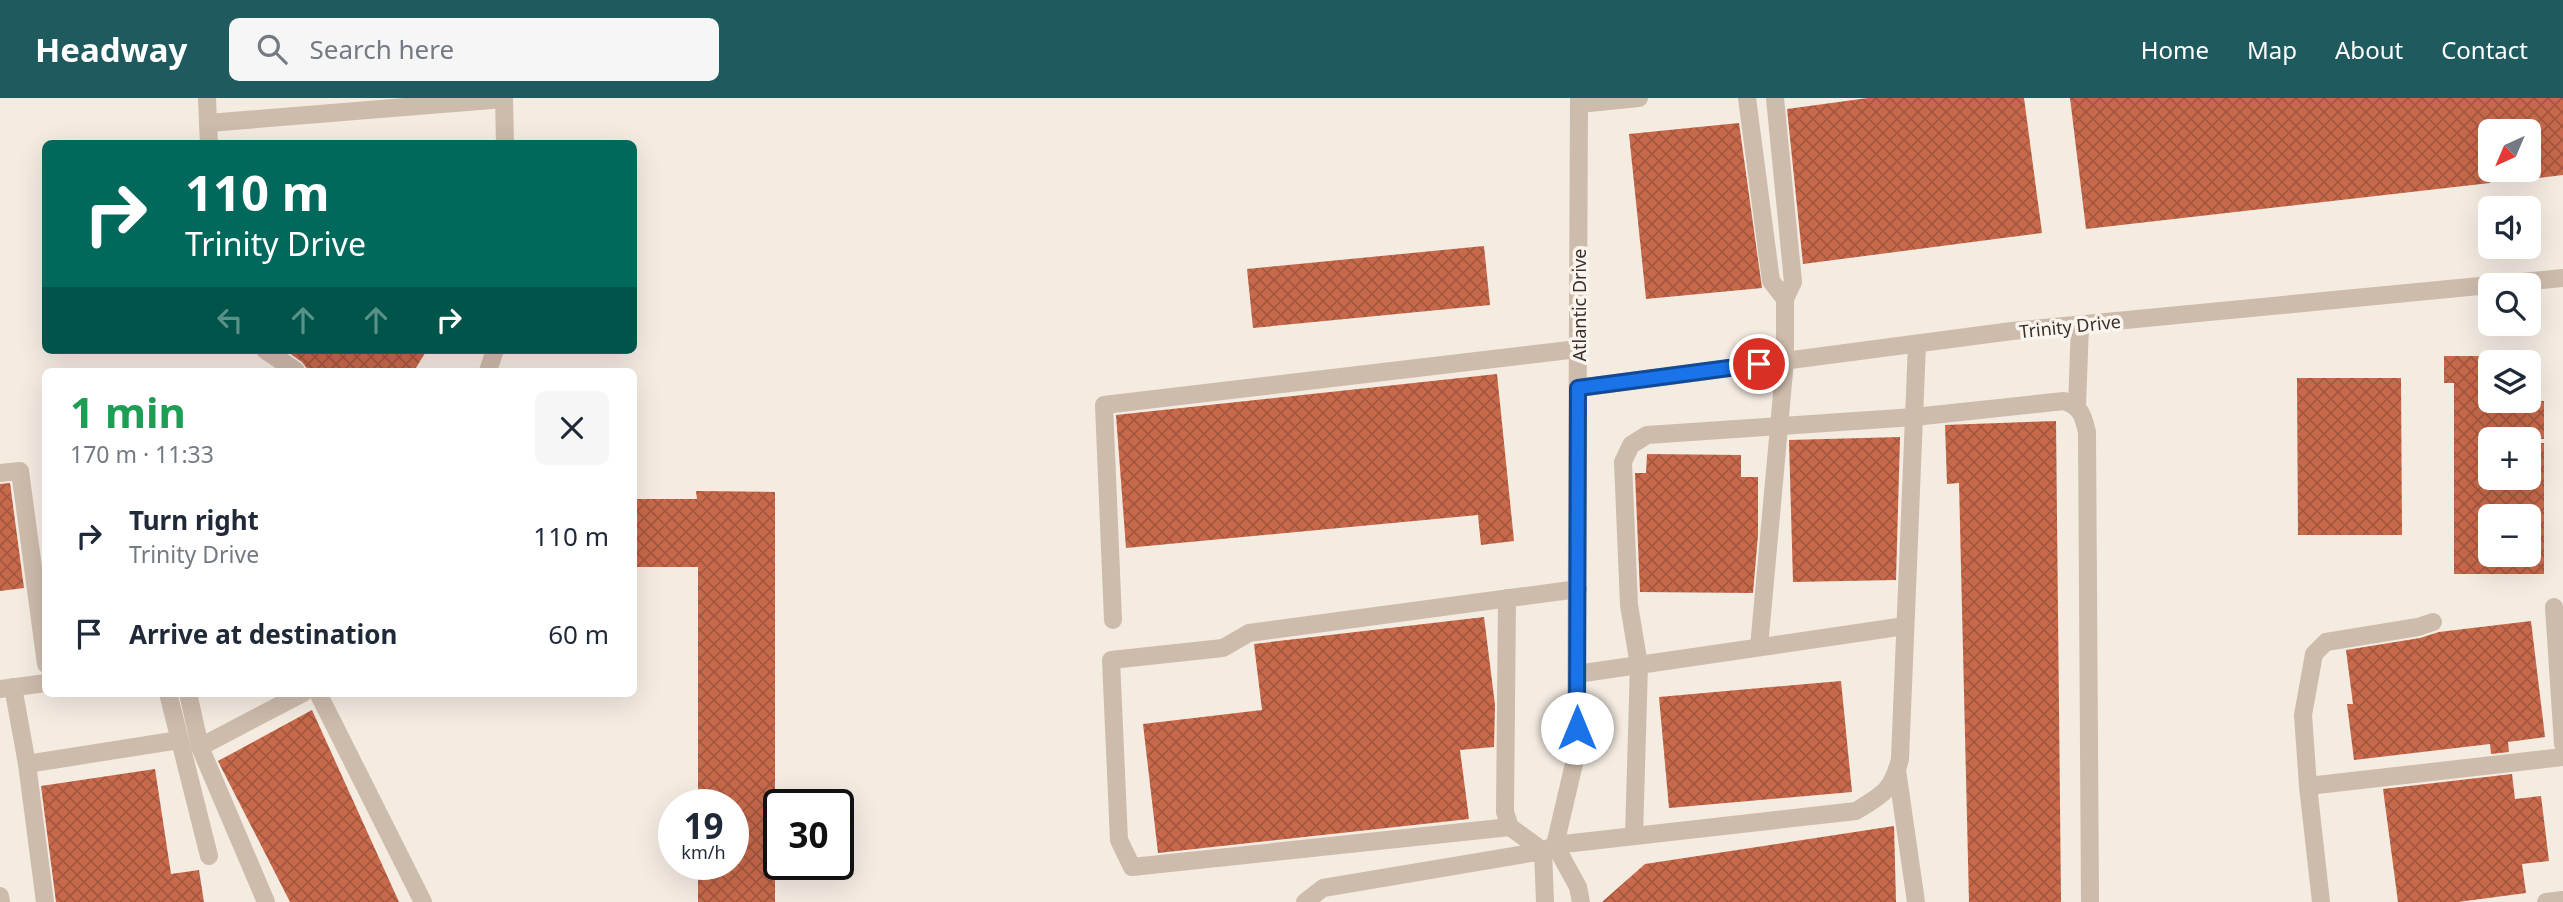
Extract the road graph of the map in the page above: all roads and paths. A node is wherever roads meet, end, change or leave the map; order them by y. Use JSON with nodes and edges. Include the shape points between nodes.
{"nodes":[{"id":1,"x":208,"y":98,"type":"edge"},
{"id":2,"x":504,"y":98,"type":"edge"},
{"id":3,"x":1639,"y":98,"type":"edge"},
{"id":4,"x":1747,"y":98,"type":"edge"},
{"id":5,"x":1775,"y":98,"type":"edge"},
{"id":6,"x":1579,"y":101,"type":"edge"},
{"id":7,"x":208,"y":123,"type":"junction"},
{"id":8,"x":209,"y":140,"type":"edge"},
{"id":9,"x":505,"y":140,"type":"edge"},
{"id":10,"x":2563,"y":278,"type":"edge"},
{"id":11,"x":1784,"y":299,"type":"junction"},
{"id":12,"x":2080,"y":325,"type":"junction"},
{"id":13,"x":1917,"y":344,"type":"junction"},
{"id":14,"x":1578,"y":349,"type":"junction"},
{"id":15,"x":271,"y":354,"type":"edge"},
{"id":16,"x":1785,"y":361,"type":"junction"},
{"id":17,"x":292,"y":368,"type":"edge"},
{"id":18,"x":1578,"y":388,"type":"junction"},
{"id":19,"x":2077,"y":406,"type":"junction"},
{"id":20,"x":1914,"y":416,"type":"junction"},
{"id":21,"x":1779,"y":426,"type":"junction"},
{"id":22,"x":0,"y":473,"type":"edge"},
{"id":23,"x":1578,"y":589,"type":"junction"},
{"id":24,"x":1507,"y":598,"type":"junction"},
{"id":25,"x":2554,"y":607,"type":"dead end"},
{"id":26,"x":1113,"y":621,"type":"dead end"},
{"id":27,"x":2432,"y":622,"type":"dead end"},
{"id":28,"x":1905,"y":626,"type":"junction"},
{"id":29,"x":42,"y":634,"type":"edge"},
{"id":30,"x":1759,"y":647,"type":"junction"},
{"id":31,"x":1639,"y":665,"type":"junction"},
{"id":32,"x":1577,"y":674,"type":"junction"},
{"id":33,"x":42,"y":684,"type":"edge"},
{"id":34,"x":6,"y":688,"type":"edge"},
{"id":35,"x":169,"y":697,"type":"edge"},
{"id":36,"x":189,"y":697,"type":"edge"},
{"id":37,"x":295,"y":697,"type":"edge"},
{"id":38,"x":320,"y":697,"type":"edge"},
{"id":39,"x":179,"y":740,"type":"junction"},
{"id":40,"x":2563,"y":744,"type":"edge"},
{"id":41,"x":200,"y":747,"type":"junction"},
{"id":42,"x":2563,"y":757,"type":"edge"},
{"id":43,"x":27,"y":764,"type":"junction"},
{"id":44,"x":1897,"y":769,"type":"junction"},
{"id":45,"x":2308,"y":786,"type":"junction"},
{"id":46,"x":1510,"y":827,"type":"junction"},
{"id":47,"x":1633,"y":836,"type":"junction"},
{"id":48,"x":1549,"y":848,"type":"junction"},
{"id":49,"x":209,"y":856,"type":"dead end"},
{"id":50,"x":0,"y":896,"type":"edge"},
{"id":51,"x":1311,"y":900,"type":"edge"},
{"id":52,"x":2563,"y":900,"type":"edge"},
{"id":53,"x":1,"y":902,"type":"edge"},
{"id":54,"x":45,"y":902,"type":"edge"},
{"id":55,"x":266,"y":902,"type":"edge"},
{"id":56,"x":423,"y":902,"type":"edge"},
{"id":57,"x":1545,"y":902,"type":"edge"},
{"id":58,"x":1581,"y":902,"type":"edge"},
{"id":59,"x":1916,"y":902,"type":"edge"},
{"id":60,"x":2090,"y":902,"type":"edge"},
{"id":61,"x":2320,"y":902,"type":"edge"},
{"id":62,"x":2546,"y":902,"type":"edge"}],
"edges":[{"from":1,"to":7,"type":"street"},
{"from":2,"to":7,"type":"street"},
{"from":2,"to":9,"type":"street"},
{"from":3,"to":6,"type":"street"},
{"from":4,"to":11,"type":"street","via":[[1771,281]]},
{"from":5,"to":11,"type":"street","via":[[1793,282]]},
{"from":6,"to":14,"type":"street","name":"Atlantic Drive"},
{"from":7,"to":8,"type":"street"},
{"from":10,"to":12,"type":"street","name":"Trinity Drive"},
{"from":11,"to":16,"type":"street"},
{"from":12,"to":13,"type":"street","name":"Trinity Drive"},
{"from":12,"to":19,"type":"street"},
{"from":13,"to":16,"type":"street","name":"Trinity Drive"},
{"from":13,"to":20,"type":"street"},
{"from":14,"to":18,"type":"street","name":"Atlantic Drive"},
{"from":14,"to":26,"type":"street","via":[[1104,405]]},
{"from":15,"to":17,"type":"street"},
{"from":16,"to":18,"type":"street","name":"Trinity Drive"},
{"from":16,"to":21,"type":"street"},
{"from":18,"to":23,"type":"street","name":"Atlantic Drive"},
{"from":19,"to":20,"type":"street","via":[[2064,401]]},
{"from":19,"to":60,"type":"street","via":[[2087,432]]},
{"from":20,"to":21,"type":"street"},
{"from":20,"to":28,"type":"street"},
{"from":21,"to":30,"type":"street"},
{"from":21,"to":31,"type":"street","via":[[1647,435],[1631,445],[1623,462],[1629,605]]},
{"from":22,"to":29,"type":"street","via":[[20,471]]},
{"from":23,"to":24,"type":"street"},
{"from":23,"to":32,"type":"street","name":"Atlantic Drive"},
{"from":24,"to":46,"type":"street","via":[[1505,812]]},
{"from":24,"to":46,"type":"street","via":[[1249,633],[1223,648],[1111,660],[1119,840],[1132,867]]},
{"from":25,"to":40,"type":"street"},
{"from":27,"to":45,"type":"street","via":[[2326,642],[2314,654],[2303,715]]},
{"from":28,"to":30,"type":"street"},
{"from":28,"to":44,"type":"street"},
{"from":30,"to":31,"type":"street"},
{"from":31,"to":32,"type":"street"},
{"from":31,"to":47,"type":"street"},
{"from":32,"to":48,"type":"street","name":"Atlantic Drive","via":[[1576,755]]},
{"from":33,"to":34,"type":"street"},
{"from":34,"to":43,"type":"street"},
{"from":35,"to":39,"type":"street"},
{"from":36,"to":41,"type":"street"},
{"from":37,"to":41,"type":"street"},
{"from":38,"to":56,"type":"street"},
{"from":39,"to":43,"type":"street"},
{"from":39,"to":49,"type":"street"},
{"from":41,"to":55,"type":"street"},
{"from":42,"to":45,"type":"street"},
{"from":43,"to":54,"type":"street"},
{"from":44,"to":47,"type":"street","via":[[1894,784],[1856,811]]},
{"from":44,"to":59,"type":"street"},
{"from":45,"to":61,"type":"street"},
{"from":46,"to":48,"type":"street"},
{"from":47,"to":48,"type":"street"},
{"from":48,"to":51,"type":"street","via":[[1323,888]]},
{"from":48,"to":57,"type":"street","name":"Atlantic Drive"},
{"from":48,"to":58,"type":"street","via":[[1578,887]]},
{"from":50,"to":53,"type":"street"},
{"from":52,"to":62,"type":"street"}]}
